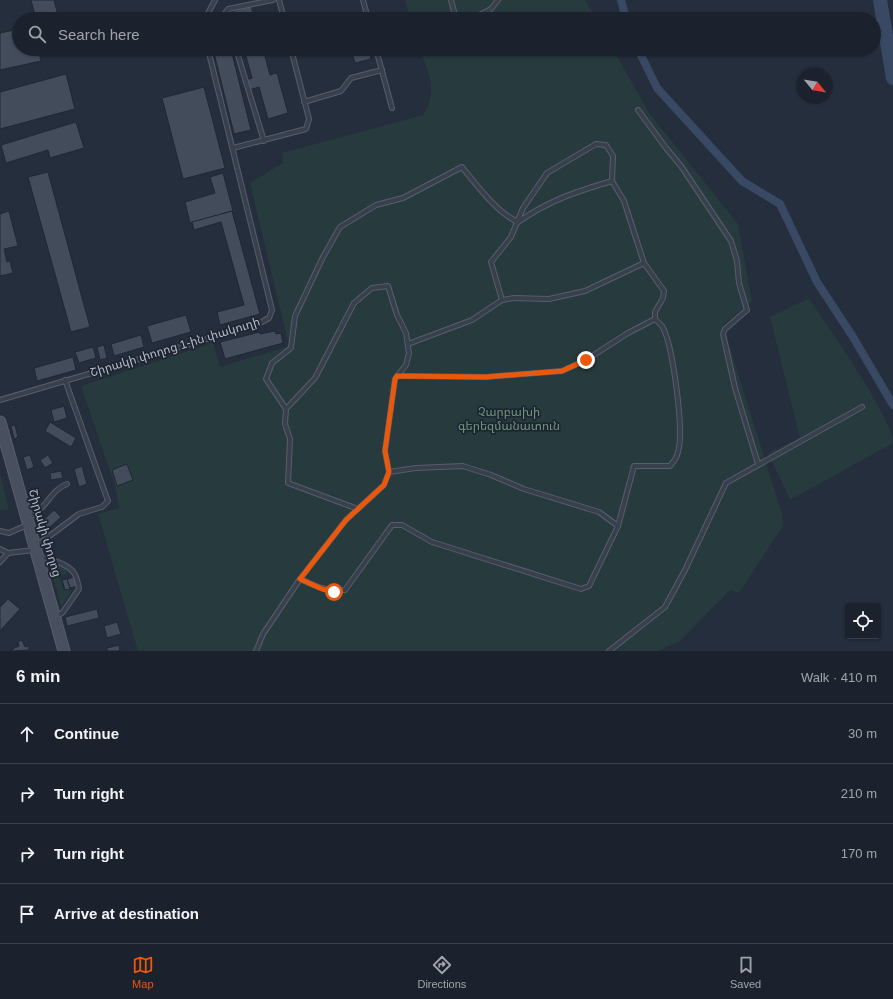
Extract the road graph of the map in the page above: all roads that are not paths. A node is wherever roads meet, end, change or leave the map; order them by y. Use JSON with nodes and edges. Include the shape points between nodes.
{"nodes":[{"id":1,"x":215,"y":0,"type":"edge"},
{"id":2,"x":273,"y":0,"type":"edge"},
{"id":3,"x":279,"y":0,"type":"edge"},
{"id":4,"x":363,"y":0,"type":"edge"},
{"id":5,"x":451,"y":0,"type":"edge"},
{"id":6,"x":498,"y":0,"type":"edge"},
{"id":7,"x":209,"y":12,"type":"edge"},
{"id":8,"x":226,"y":12,"type":"edge"},
{"id":9,"x":282,"y":12,"type":"edge"},
{"id":10,"x":366,"y":12,"type":"edge"},
{"id":11,"x":454,"y":12,"type":"edge"},
{"id":12,"x":485,"y":12,"type":"edge"},
{"id":13,"x":210,"y":56,"type":"edge"},
{"id":14,"x":238,"y":56,"type":"edge"},
{"id":15,"x":293,"y":56,"type":"edge"},
{"id":16,"x":378,"y":56,"type":"edge"},
{"id":17,"x":382,"y":70,"type":"junction"},
{"id":18,"x":304,"y":102,"type":"junction"},
{"id":19,"x":392,"y":108,"type":"dead end"},
{"id":20,"x":638,"y":110,"type":"dead end"},
{"id":21,"x":264,"y":142,"type":"junction"},
{"id":22,"x":232,"y":148,"type":"junction"},
{"id":23,"x":612,"y":181,"type":"junction"},
{"id":24,"x":516,"y":222,"type":"junction"},
{"id":25,"x":644,"y":263,"type":"junction"},
{"id":26,"x":502,"y":300,"type":"junction"},
{"id":27,"x":655,"y":319,"type":"junction"},
{"id":28,"x":408,"y":344,"type":"junction"},
{"id":29,"x":397,"y":376,"type":"junction"},
{"id":30,"x":65,"y":380,"type":"junction"},
{"id":31,"x":0,"y":400,"type":"edge"},
{"id":32,"x":862,"y":407,"type":"dead end"},
{"id":33,"x":286,"y":409,"type":"junction"},
{"id":34,"x":1,"y":431,"type":"edge"},
{"id":35,"x":758,"y":464,"type":"junction"},
{"id":36,"x":389,"y":472,"type":"junction"},
{"id":37,"x":67,"y":484,"type":"dead end"},
{"id":38,"x":358,"y":509,"type":"junction"},
{"id":39,"x":27,"y":522,"type":"junction"},
{"id":40,"x":618,"y":526,"type":"junction"},
{"id":41,"x":0,"y":531,"type":"edge"},
{"id":42,"x":0,"y":549,"type":"edge"},
{"id":43,"x":35,"y":552,"type":"junction"},
{"id":44,"x":8,"y":553,"type":"junction"},
{"id":45,"x":0,"y":562,"type":"edge"},
{"id":46,"x":300,"y":579,"type":"junction"},
{"id":47,"x":54,"y":620,"type":"junction"},
{"id":48,"x":60,"y":651,"type":"edge"},
{"id":49,"x":64,"y":651,"type":"edge"},
{"id":50,"x":256,"y":651,"type":"edge"},
{"id":51,"x":609,"y":651,"type":"edge"}],
"edges":[{"from":1,"to":7,"type":"lane"},
{"from":2,"to":8,"type":"lane"},
{"from":3,"to":9,"type":"lane"},
{"from":4,"to":10,"type":"lane"},
{"from":5,"to":11,"type":"lane"},
{"from":6,"to":12,"type":"lane"},
{"from":13,"to":22,"type":"lane","name":"Շիրակի փողոց 1-ին փակուղի"},
{"from":14,"to":21,"type":"lane"},
{"from":15,"to":18,"type":"lane"},
{"from":16,"to":17,"type":"lane"},
{"from":17,"to":18,"type":"lane","via":[[351,78],[341,91]]},
{"from":17,"to":19,"type":"lane"},
{"from":18,"to":21,"type":"lane","via":[[310,122],[306,129]]},
{"from":20,"to":35,"type":"lane","via":[[681,166],[731,241],[747,310],[723,334],[735,388]]},
{"from":21,"to":22,"type":"lane"},
{"from":22,"to":30,"type":"lane","name":"Շիրակի փողոց 1-ին փակուղի","via":[[272,310],[269,318],[258,324]]},
{"from":23,"to":24,"type":"lane","via":[[569,194],[540,207]]},
{"from":23,"to":24,"type":"lane","via":[[613,156],[606,145],[596,144],[546,173]]},
{"from":23,"to":25,"type":"lane","via":[[624,201]]},
{"from":24,"to":26,"type":"lane","via":[[511,237],[491,262]]},
{"from":24,"to":33,"type":"lane","via":[[504,213],[462,167],[403,198],[376,205],[340,227],[295,316],[292,348],[272,363],[266,379]]},
{"from":25,"to":26,"type":"lane","via":[[585,291],[549,299]]},
{"from":25,"to":27,"type":"lane","via":[[664,291],[655,312]]},
{"from":26,"to":28,"type":"lane","via":[[472,320]]},
{"from":27,"to":29,"type":"lane","via":[[586,360],[562,371],[486,377]]},
{"from":27,"to":40,"type":"lane","via":[[662,326],[672,355],[680,446],[676,459],[670,466],[634,466]]},
{"from":28,"to":29,"type":"lane","via":[[406,365]]},
{"from":28,"to":33,"type":"lane","via":[[388,286],[372,288],[354,303],[315,378]]},
{"from":29,"to":36,"type":"lane","via":[[385,451]]},
{"from":30,"to":31,"type":"lane","name":"Շիրակի փողոց 1-ին փակուղի"},
{"from":30,"to":43,"type":"lane","via":[[108,501],[102,507],[79,514]]},
{"from":32,"to":35,"type":"lane"},
{"from":33,"to":38,"type":"lane","via":[[285,424],[290,440],[288,483]]},
{"from":34,"to":39,"type":"main road","name":"Շիրակի փողոց"},
{"from":35,"to":51,"type":"lane","via":[[726,483],[665,607]]},
{"from":36,"to":38,"type":"lane","via":[[384,485]]},
{"from":36,"to":40,"type":"lane","via":[[463,466],[524,490],[599,512]]},
{"from":37,"to":39,"type":"lane","via":[[58,487],[40,511]]},
{"from":38,"to":46,"type":"lane","via":[[346,520]]},
{"from":39,"to":41,"type":"lane","via":[[9,533]]},
{"from":39,"to":43,"type":"main road","name":"Շիրակի փողոց"},
{"from":40,"to":46,"type":"lane","via":[[589,586],[581,589],[432,542],[402,525],[392,525],[346,590],[334,592]]},
{"from":42,"to":44,"type":"lane"},
{"from":43,"to":44,"type":"lane"},
{"from":43,"to":47,"type":"main road","name":"Շիրակի փողոց"},
{"from":43,"to":47,"type":"lane","via":[[71,570],[78,583],[79,588],[63,612]]},
{"from":44,"to":45,"type":"lane"},
{"from":46,"to":50,"type":"lane","via":[[263,634]]},
{"from":47,"to":48,"type":"main road","name":"Շիրակի փողոց"},
{"from":47,"to":49,"type":"main road","name":"Շիրակի փողոց"}]}
